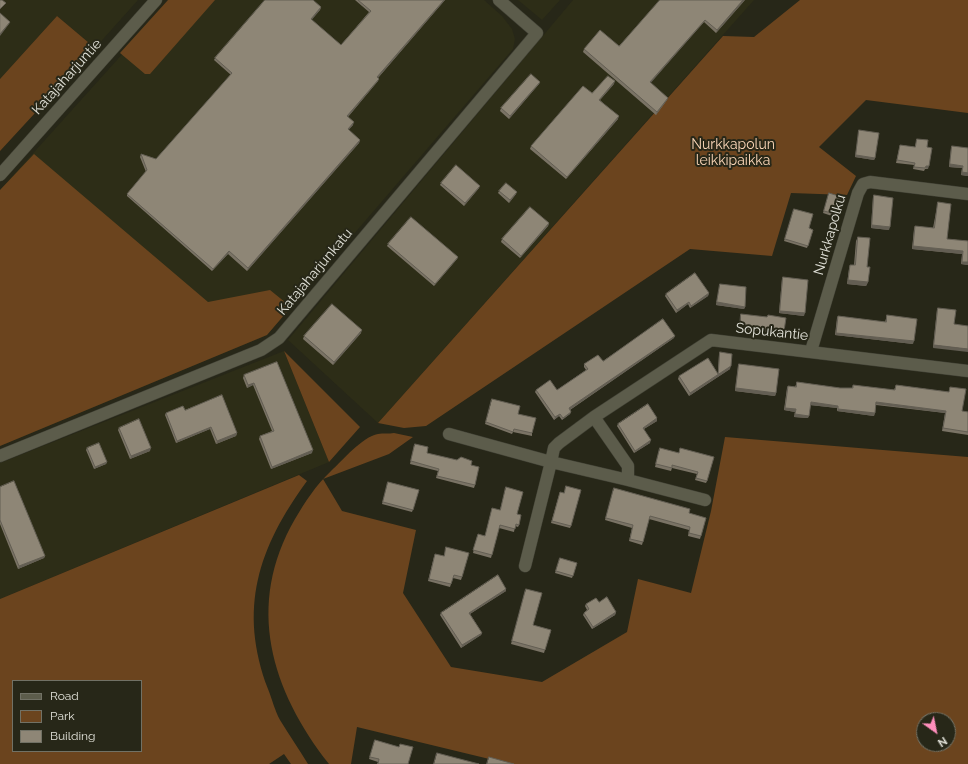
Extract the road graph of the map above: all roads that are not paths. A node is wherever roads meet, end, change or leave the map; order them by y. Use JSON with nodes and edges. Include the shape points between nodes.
{"nodes":[{"id":1,"x":156,"y":0,"type":"edge"},
{"id":2,"x":500,"y":0,"type":"edge"},
{"id":3,"x":0,"y":174,"type":"edge"},
{"id":4,"x":968,"y":194,"type":"edge"},
{"id":5,"x":811,"y":351,"type":"junction"},
{"id":6,"x":968,"y":371,"type":"edge"},
{"id":7,"x":594,"y":417,"type":"junction"},
{"id":8,"x":449,"y":434,"type":"dead end"},
{"id":9,"x":0,"y":456,"type":"edge"},
{"id":10,"x":551,"y":462,"type":"junction"},
{"id":11,"x":628,"y":480,"type":"junction"},
{"id":12,"x":705,"y":500,"type":"dead end"},
{"id":13,"x":525,"y":566,"type":"dead end"}],
"edges":[{"from":1,"to":3,"type":"street","name":"Katajaharjuntie"},
{"from":2,"to":9,"type":"street","name":"Katajaharjunkatu","via":[[537,33],[279,338],[261,350]]},
{"from":4,"to":5,"type":"street","name":"Nurkkapolku","via":[[870,182],[863,184],[858,193]]},
{"from":5,"to":6,"type":"street","name":"Sopukantie"},
{"from":5,"to":7,"type":"street","name":"Sopukantie","via":[[710,340]]},
{"from":7,"to":10,"type":"street","name":"Sopukantie","via":[[554,448]]},
{"from":7,"to":11,"type":"street","via":[[628,466]]},
{"from":8,"to":10,"type":"street"},
{"from":10,"to":11,"type":"street"},
{"from":10,"to":13,"type":"street","name":"Sopukantie"},
{"from":11,"to":12,"type":"street"}]}
